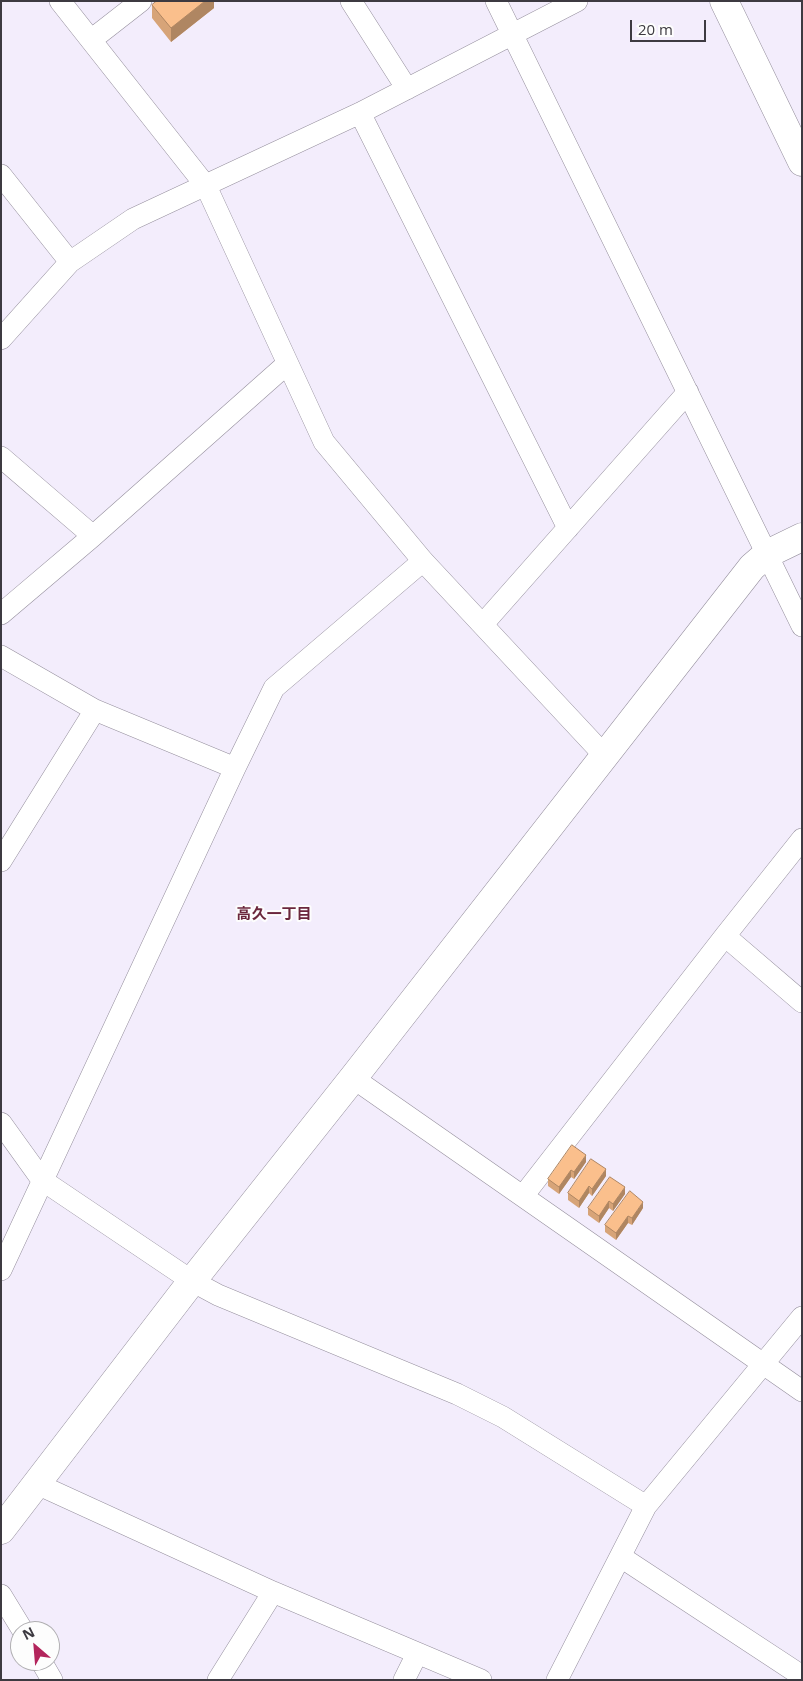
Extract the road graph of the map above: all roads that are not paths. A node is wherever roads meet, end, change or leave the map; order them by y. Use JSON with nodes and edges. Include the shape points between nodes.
{"nodes":[{"id":1,"x":60,"y":1,"type":"edge"},
{"id":2,"x":351,"y":1,"type":"edge"},
{"id":3,"x":496,"y":1,"type":"edge"},
{"id":4,"x":577,"y":1,"type":"edge"},
{"id":5,"x":724,"y":1,"type":"edge"},
{"id":6,"x":131,"y":4,"type":"edge"},
{"id":7,"x":512,"y":34,"type":"junction"},
{"id":8,"x":91,"y":40,"type":"junction"},
{"id":9,"x":407,"y":88,"type":"junction"},
{"id":10,"x":360,"y":112,"type":"junction"},
{"id":11,"x":802,"y":162,"type":"edge"},
{"id":12,"x":1,"y":175,"type":"edge"},
{"id":13,"x":206,"y":186,"type":"junction"},
{"id":14,"x":70,"y":262,"type":"junction"},
{"id":15,"x":1,"y":339,"type":"edge"},
{"id":16,"x":287,"y":364,"type":"junction"},
{"id":17,"x":688,"y":392,"type":"junction"},
{"id":18,"x":1,"y":457,"type":"edge"},
{"id":19,"x":568,"y":528,"type":"junction"},
{"id":20,"x":93,"y":536,"type":"junction"},
{"id":21,"x":802,"y":537,"type":"edge"},
{"id":22,"x":767,"y":554,"type":"junction"},
{"id":23,"x":423,"y":561,"type":"junction"},
{"id":24,"x":1,"y":614,"type":"edge"},
{"id":25,"x":483,"y":624,"type":"junction"},
{"id":26,"x":802,"y":626,"type":"edge"},
{"id":27,"x":1,"y":656,"type":"edge"},
{"id":28,"x":95,"y":710,"type":"junction"},
{"id":29,"x":604,"y":755,"type":"junction"},
{"id":30,"x":234,"y":768,"type":"junction"},
{"id":31,"x":802,"y":839,"type":"edge"},
{"id":32,"x":1,"y":861,"type":"edge"},
{"id":33,"x":725,"y":936,"type":"junction"},
{"id":34,"x":802,"y":1002,"type":"edge"},
{"id":35,"x":353,"y":1078,"type":"junction"},
{"id":36,"x":1,"y":1123,"type":"edge"},
{"id":37,"x":42,"y":1180,"type":"junction"},
{"id":38,"x":523,"y":1196,"type":"junction"},
{"id":39,"x":1,"y":1270,"type":"edge"},
{"id":40,"x":192,"y":1281,"type":"junction"},
{"id":41,"x":802,"y":1317,"type":"edge"},
{"id":42,"x":762,"y":1364,"type":"junction"},
{"id":43,"x":802,"y":1390,"type":"edge"},
{"id":44,"x":37,"y":1484,"type":"junction"},
{"id":45,"x":646,"y":1506,"type":"junction"},
{"id":46,"x":1,"y":1530,"type":"edge"},
{"id":47,"x":621,"y":1557,"type":"junction"},
{"id":48,"x":273,"y":1592,"type":"junction"},
{"id":49,"x":1,"y":1595,"type":"edge"},
{"id":50,"x":17,"y":1621,"type":"edge"},
{"id":51,"x":417,"y":1654,"type":"junction"},
{"id":52,"x":802,"y":1676,"type":"edge"},
{"id":53,"x":218,"y":1680,"type":"edge"},
{"id":54,"x":404,"y":1680,"type":"edge"},
{"id":55,"x":481,"y":1680,"type":"edge"},
{"id":56,"x":557,"y":1680,"type":"edge"}],
"edges":[{"from":1,"to":8,"type":"street"},
{"from":2,"to":9,"type":"street"},
{"from":3,"to":7,"type":"street"},
{"from":4,"to":7,"type":"street"},
{"from":5,"to":11,"type":"street"},
{"from":6,"to":8,"type":"street"},
{"from":7,"to":9,"type":"street"},
{"from":7,"to":17,"type":"street"},
{"from":8,"to":13,"type":"street"},
{"from":9,"to":10,"type":"street"},
{"from":10,"to":13,"type":"street"},
{"from":10,"to":19,"type":"street"},
{"from":12,"to":14,"type":"street"},
{"from":13,"to":14,"type":"street","via":[[133,219]]},
{"from":13,"to":16,"type":"street"},
{"from":14,"to":15,"type":"street"},
{"from":16,"to":20,"type":"street"},
{"from":16,"to":23,"type":"street","via":[[324,442]]},
{"from":17,"to":19,"type":"street"},
{"from":17,"to":22,"type":"street"},
{"from":18,"to":20,"type":"street"},
{"from":19,"to":25,"type":"street"},
{"from":20,"to":24,"type":"street"},
{"from":21,"to":22,"type":"street"},
{"from":22,"to":26,"type":"street"},
{"from":22,"to":29,"type":"street","via":[[752,567]]},
{"from":23,"to":25,"type":"street"},
{"from":23,"to":30,"type":"street","via":[[274,688]]},
{"from":25,"to":29,"type":"street"},
{"from":27,"to":28,"type":"street"},
{"from":28,"to":30,"type":"street"},
{"from":28,"to":32,"type":"street"},
{"from":29,"to":35,"type":"street"},
{"from":30,"to":37,"type":"street"},
{"from":31,"to":33,"type":"street"},
{"from":33,"to":34,"type":"street"},
{"from":33,"to":38,"type":"street"},
{"from":35,"to":38,"type":"street"},
{"from":35,"to":40,"type":"street"},
{"from":36,"to":37,"type":"street"},
{"from":37,"to":39,"type":"street"},
{"from":37,"to":40,"type":"street"},
{"from":38,"to":42,"type":"street"},
{"from":40,"to":44,"type":"street"},
{"from":40,"to":45,"type":"street","via":[[218,1295],[457,1394],[502,1417]]},
{"from":41,"to":42,"type":"street"},
{"from":42,"to":43,"type":"street"},
{"from":42,"to":45,"type":"street"},
{"from":44,"to":46,"type":"street"},
{"from":44,"to":48,"type":"street"},
{"from":45,"to":47,"type":"street"},
{"from":47,"to":52,"type":"street"},
{"from":47,"to":56,"type":"street"},
{"from":48,"to":51,"type":"street"},
{"from":48,"to":53,"type":"street"},
{"from":49,"to":50,"type":"street"},
{"from":51,"to":54,"type":"street"},
{"from":51,"to":55,"type":"street"}]}
